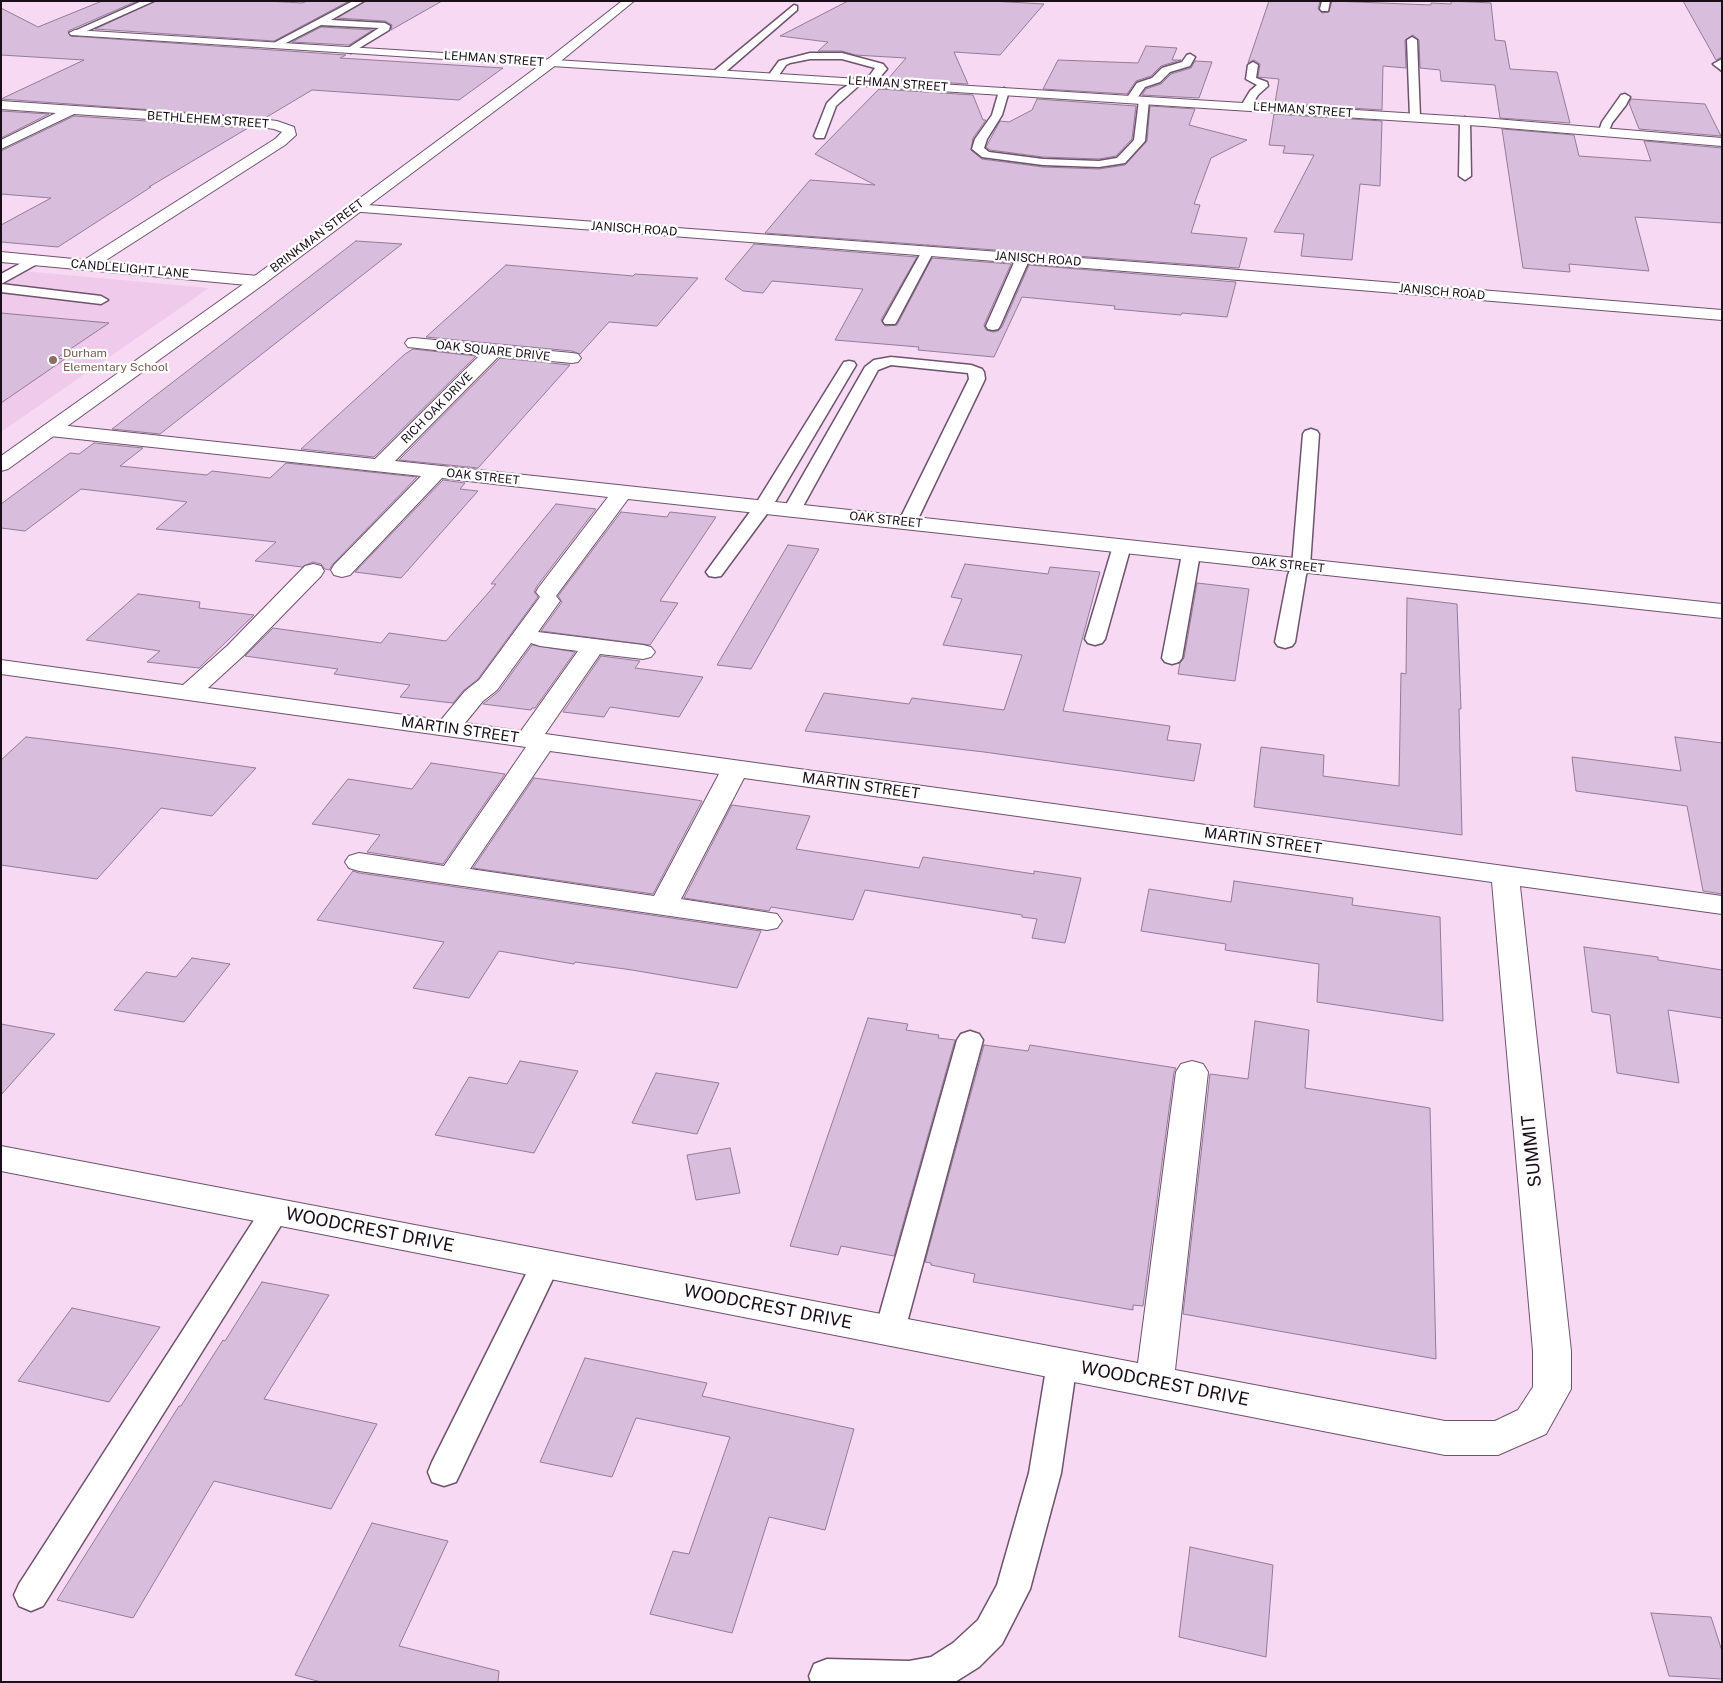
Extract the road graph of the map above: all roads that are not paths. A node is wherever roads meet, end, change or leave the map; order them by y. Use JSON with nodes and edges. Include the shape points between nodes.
{"nodes":[{"id":1,"x":150,"y":1,"type":"edge"},
{"id":2,"x":360,"y":1,"type":"edge"},
{"id":3,"x":629,"y":1,"type":"edge"},
{"id":4,"x":794,"y":8,"type":"dead end"},
{"id":5,"x":322,"y":22,"type":"junction"},
{"id":6,"x":75,"y":33,"type":"joint"},
{"id":7,"x":1412,"y":40,"type":"dead end"},
{"id":8,"x":275,"y":45,"type":"junction"},
{"id":9,"x":351,"y":50,"type":"junction"},
{"id":10,"x":1190,"y":57,"type":"dead end"},
{"id":11,"x":552,"y":62,"type":"junction"},
{"id":12,"x":1722,"y":62,"type":"edge"},
{"id":13,"x":1253,"y":65,"type":"dead end"},
{"id":14,"x":1722,"y":68,"type":"edge"},
{"id":15,"x":718,"y":73,"type":"junction"},
{"id":16,"x":773,"y":76,"type":"junction"},
{"id":17,"x":864,"y":82,"type":"junction"},
{"id":18,"x":1004,"y":91,"type":"junction"},
{"id":19,"x":1625,"y":97,"type":"dead end"},
{"id":20,"x":1138,"y":100,"type":"junction"},
{"id":21,"x":1,"y":104,"type":"edge"},
{"id":22,"x":1246,"y":106,"type":"junction"},
{"id":23,"x":72,"y":110,"type":"junction"},
{"id":24,"x":1416,"y":117,"type":"junction"},
{"id":25,"x":1465,"y":120,"type":"junction"},
{"id":26,"x":1604,"y":131,"type":"junction"},
{"id":27,"x":820,"y":136,"type":"dead end"},
{"id":28,"x":1722,"y":142,"type":"edge"},
{"id":29,"x":1,"y":145,"type":"edge"},
{"id":30,"x":1465,"y":176,"type":"dead end"},
{"id":31,"x":354,"y":208,"type":"junction"},
{"id":32,"x":928,"y":251,"type":"junction"},
{"id":33,"x":1,"y":257,"type":"edge"},
{"id":34,"x":1023,"y":258,"type":"junction"},
{"id":35,"x":34,"y":260,"type":"junction"},
{"id":36,"x":88,"y":265,"type":"junction"},
{"id":37,"x":1,"y":280,"type":"edge"},
{"id":38,"x":258,"y":281,"type":"junction"},
{"id":39,"x":1,"y":288,"type":"edge"},
{"id":40,"x":101,"y":300,"type":"dead end"},
{"id":41,"x":1722,"y":315,"type":"edge"},
{"id":42,"x":890,"y":321,"type":"dead end"},
{"id":43,"x":993,"y":326,"type":"dead end"},
{"id":44,"x":414,"y":343,"type":"dead end"},
{"id":45,"x":494,"y":351,"type":"junction"},
{"id":46,"x":572,"y":358,"type":"dead end"},
{"id":47,"x":848,"y":365,"type":"dead end"},
{"id":48,"x":50,"y":430,"type":"junction"},
{"id":49,"x":1310,"y":434,"type":"dead end"},
{"id":50,"x":1,"y":466,"type":"edge"},
{"id":51,"x":379,"y":466,"type":"junction"},
{"id":52,"x":437,"y":472,"type":"junction"},
{"id":53,"x":622,"y":492,"type":"junction"},
{"id":54,"x":763,"y":507,"type":"junction"},
{"id":55,"x":792,"y":510,"type":"junction"},
{"id":56,"x":907,"y":523,"type":"junction"},
{"id":57,"x":1122,"y":546,"type":"junction"},
{"id":58,"x":1191,"y":554,"type":"junction"},
{"id":59,"x":1301,"y":566,"type":"junction"},
{"id":60,"x":342,"y":570,"type":"dead end"},
{"id":61,"x":313,"y":571,"type":"dead end"},
{"id":62,"x":715,"y":572,"type":"dead end"},
{"id":63,"x":1722,"y":612,"type":"edge"},
{"id":64,"x":540,"y":639,"type":"dead end"},
{"id":65,"x":1095,"y":640,"type":"dead end"},
{"id":66,"x":1285,"y":642,"type":"dead end"},
{"id":67,"x":593,"y":646,"type":"junction"},
{"id":68,"x":643,"y":652,"type":"dead end"},
{"id":69,"x":1172,"y":658,"type":"dead end"},
{"id":70,"x":1,"y":667,"type":"edge"},
{"id":71,"x":188,"y":693,"type":"junction"},
{"id":72,"x":448,"y":728,"type":"junction"},
{"id":73,"x":536,"y":741,"type":"junction"},
{"id":74,"x":735,"y":768,"type":"junction"},
{"id":75,"x":359,"y":862,"type":"dead end"},
{"id":76,"x":1505,"y":875,"type":"junction"},
{"id":77,"x":452,"y":876,"type":"junction"},
{"id":78,"x":1722,"y":905,"type":"edge"},
{"id":79,"x":663,"y":906,"type":"junction"},
{"id":80,"x":767,"y":921,"type":"dead end"},
{"id":81,"x":970,"y":1040,"type":"dead end"},
{"id":82,"x":1192,"y":1072,"type":"dead end"},
{"id":83,"x":1,"y":1158,"type":"edge"},
{"id":84,"x":275,"y":1211,"type":"junction"},
{"id":85,"x":545,"y":1264,"type":"junction"},
{"id":86,"x":890,"y":1330,"type":"junction"},
{"id":87,"x":1062,"y":1364,"type":"junction"},
{"id":88,"x":1155,"y":1382,"type":"junction"},
{"id":89,"x":1532,"y":1422,"type":"joint"},
{"id":90,"x":444,"y":1472,"type":"dead end"},
{"id":91,"x":31,"y":1595,"type":"dead end"},
{"id":92,"x":827,"y":1676,"type":"dead end"}],
"edges":[{"from":1,"to":6,"type":"lane"},
{"from":2,"to":5,"type":"lane"},
{"from":3,"to":11,"type":"street","name":"BRINKMAN STREET"},
{"from":4,"to":15,"type":"lane"},
{"from":5,"to":8,"type":"lane"},
{"from":5,"to":9,"type":"lane","via":[[385,26]]},
{"from":6,"to":8,"type":"street","name":"LEHMAN STREET"},
{"from":7,"to":24,"type":"lane"},
{"from":8,"to":9,"type":"street","name":"LEHMAN STREET"},
{"from":9,"to":11,"type":"street","name":"LEHMAN STREET"},
{"from":10,"to":20,"type":"lane","via":[[1186,64],[1166,70],[1156,80],[1141,85]]},
{"from":11,"to":15,"type":"street","name":"LEHMAN STREET"},
{"from":11,"to":31,"type":"street","name":"BRINKMAN STREET"},
{"from":12,"to":14,"type":"lane","via":[[1718,64]]},
{"from":13,"to":22,"type":"lane","via":[[1251,79],[1263,86]]},
{"from":15,"to":16,"type":"street","name":"LEHMAN STREET"},
{"from":16,"to":17,"type":"street","name":"LEHMAN STREET"},
{"from":16,"to":17,"type":"lane","via":[[782,63],[788,61],[810,56],[842,56],[880,66],[882,70]]},
{"from":17,"to":18,"type":"street","name":"LEHMAN STREET"},
{"from":17,"to":27,"type":"lane","via":[[844,92],[831,105]]},
{"from":18,"to":20,"type":"street","name":"LEHMAN STREET"},
{"from":18,"to":20,"type":"lane","via":[[997,115],[978,150],[986,155],[1044,162],[1086,164],[1122,161],[1139,141],[1141,110]]},
{"from":19,"to":26,"type":"lane"},
{"from":20,"to":22,"type":"street","name":"LEHMAN STREET"},
{"from":21,"to":23,"type":"street","name":"BETHLEHEM STREET"},
{"from":22,"to":24,"type":"street","name":"LEHMAN STREET"},
{"from":23,"to":29,"type":"street"},
{"from":23,"to":36,"type":"street","name":"BETHLEHEM STREET","via":[[253,122],[289,130],[280,142]]},
{"from":24,"to":25,"type":"street","name":"LEHMAN STREET"},
{"from":25,"to":26,"type":"street","name":"LEHMAN STREET"},
{"from":25,"to":30,"type":"lane"},
{"from":26,"to":28,"type":"street","name":"LEHMAN STREET"},
{"from":31,"to":32,"type":"street","name":"JANISCH ROAD"},
{"from":31,"to":38,"type":"street","name":"BRINKMAN STREET"},
{"from":32,"to":34,"type":"street","name":"JANISCH ROAD"},
{"from":32,"to":42,"type":"lane"},
{"from":33,"to":35,"type":"street","name":"CANDLELIGHT LANE"},
{"from":34,"to":41,"type":"street","name":"JANISCH ROAD"},
{"from":34,"to":43,"type":"lane"},
{"from":35,"to":36,"type":"street","name":"CANDLELIGHT LANE"},
{"from":35,"to":37,"type":"lane"},
{"from":36,"to":38,"type":"street","name":"CANDLELIGHT LANE"},
{"from":38,"to":48,"type":"street","name":"BRINKMAN STREET"},
{"from":39,"to":40,"type":"lane"},
{"from":44,"to":45,"type":"street","name":"OAK SQUARE DRIVE"},
{"from":45,"to":46,"type":"street","name":"OAK SQUARE DRIVE"},
{"from":45,"to":51,"type":"street","name":"RICH OAK DRIVE"},
{"from":47,"to":54,"type":"lane"},
{"from":48,"to":50,"type":"street","name":"BRINKMAN STREET"},
{"from":48,"to":51,"type":"street","name":"OAK STREET"},
{"from":49,"to":59,"type":"lane"},
{"from":51,"to":52,"type":"street","name":"OAK STREET"},
{"from":52,"to":53,"type":"street","name":"OAK STREET"},
{"from":52,"to":60,"type":"street"},
{"from":53,"to":54,"type":"street","name":"OAK STREET"},
{"from":53,"to":72,"type":"street","via":[[488,685],[474,696]]},
{"from":54,"to":55,"type":"street","name":"OAK STREET"},
{"from":54,"to":62,"type":"lane"},
{"from":55,"to":56,"type":"street","name":"OAK STREET"},
{"from":55,"to":56,"type":"lane","via":[[872,367],[879,362],[891,361],[972,369],[977,372],[977,379]]},
{"from":56,"to":57,"type":"street","name":"OAK STREET"},
{"from":57,"to":58,"type":"street","name":"OAK STREET"},
{"from":57,"to":65,"type":"lane"},
{"from":58,"to":59,"type":"street","name":"OAK STREET"},
{"from":58,"to":69,"type":"lane"},
{"from":59,"to":63,"type":"street","name":"OAK STREET"},
{"from":59,"to":66,"type":"lane"},
{"from":61,"to":71,"type":"street","via":[[235,651]]},
{"from":64,"to":67,"type":"street"},
{"from":67,"to":68,"type":"street"},
{"from":67,"to":73,"type":"street"},
{"from":70,"to":71,"type":"street","name":"MARTIN STREET"},
{"from":71,"to":72,"type":"street","name":"MARTIN STREET"},
{"from":72,"to":73,"type":"street","name":"MARTIN STREET"},
{"from":73,"to":74,"type":"street","name":"MARTIN STREET"},
{"from":73,"to":77,"type":"street"},
{"from":74,"to":76,"type":"street","name":"MARTIN STREET"},
{"from":74,"to":79,"type":"street"},
{"from":75,"to":77,"type":"street"},
{"from":76,"to":78,"type":"street","name":"MARTIN STREET"},
{"from":76,"to":89,"type":"street","name":"SUMMIT","via":[[1552,1351],[1552,1389]]},
{"from":77,"to":79,"type":"street"},
{"from":79,"to":80,"type":"street"},
{"from":81,"to":86,"type":"lane"},
{"from":82,"to":88,"type":"street"},
{"from":83,"to":84,"type":"street","name":"WOODCREST DRIVE"},
{"from":84,"to":85,"type":"street","name":"WOODCREST DRIVE"},
{"from":84,"to":91,"type":"lane"},
{"from":85,"to":86,"type":"street","name":"WOODCREST DRIVE"},
{"from":85,"to":90,"type":"lane"},
{"from":86,"to":87,"type":"street","name":"WOODCREST DRIVE"},
{"from":87,"to":88,"type":"street","name":"WOODCREST DRIVE"},
{"from":87,"to":92,"type":"lane","via":[[1045,1473],[1013,1589],[990,1632],[966,1655],[937,1674],[909,1678]]},
{"from":88,"to":89,"type":"street","name":"WOODCREST DRIVE","via":[[1446,1438],[1498,1438]]}]}
